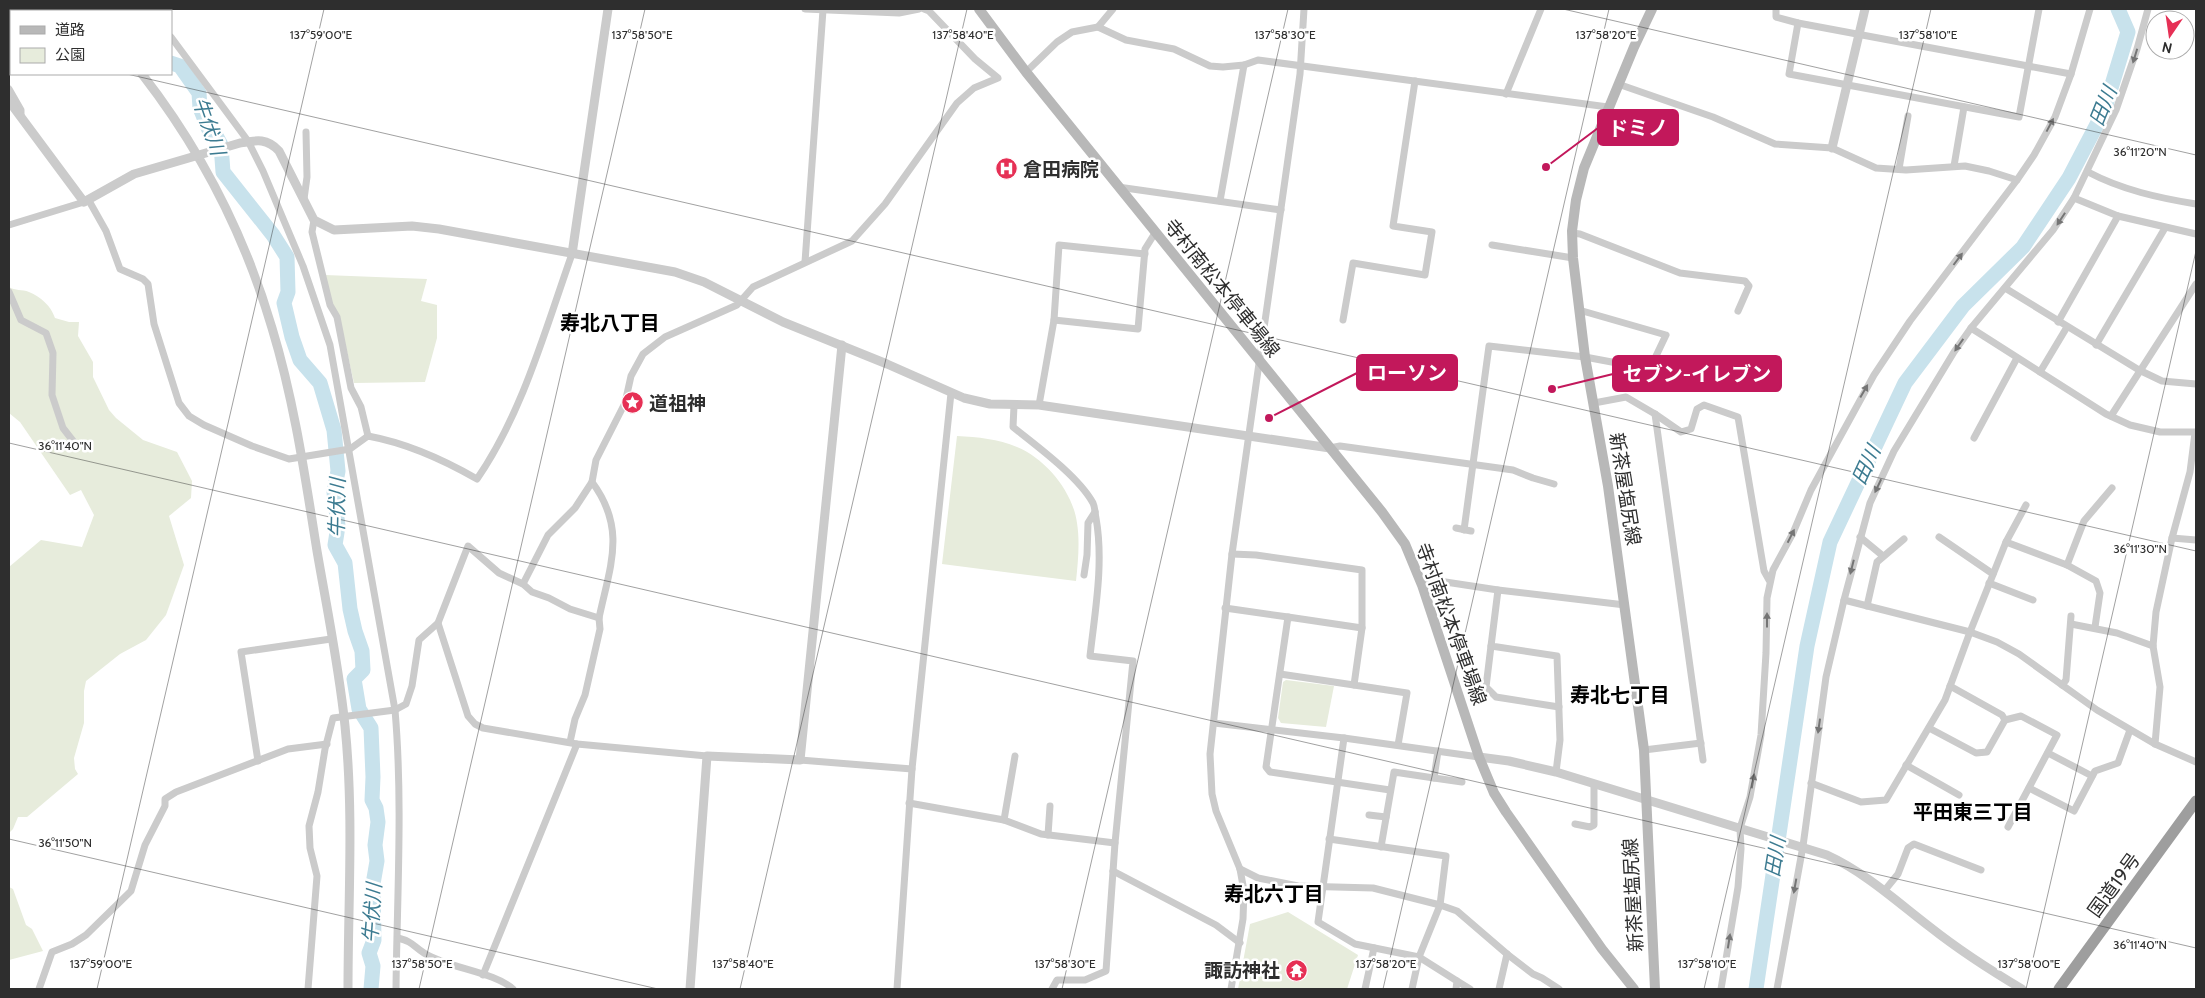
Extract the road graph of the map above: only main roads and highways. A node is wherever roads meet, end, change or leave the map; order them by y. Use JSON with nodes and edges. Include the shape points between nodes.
{"nodes":[{"id":1,"x":979,"y":9,"type":"edge"},
{"id":2,"x":1652,"y":9,"type":"edge"},
{"id":3,"x":2196,"y":800,"type":"edge"},
{"id":4,"x":1634,"y":989,"type":"edge"},
{"id":5,"x":1655,"y":989,"type":"edge"},
{"id":6,"x":2059,"y":989,"type":"edge"}],
"edges":[{"from":1,"to":4,"type":"main road","name":"寺村南松本停車場線","via":[[1405,544],[1494,792],[1602,949]]},
{"from":2,"to":5,"type":"main road","name":"新茶屋塩尻線","via":[[1584,168],[1572,234],[1585,357],[1608,486],[1644,750]]},
{"from":3,"to":6,"type":"highway","name":"国道19号"}]}
